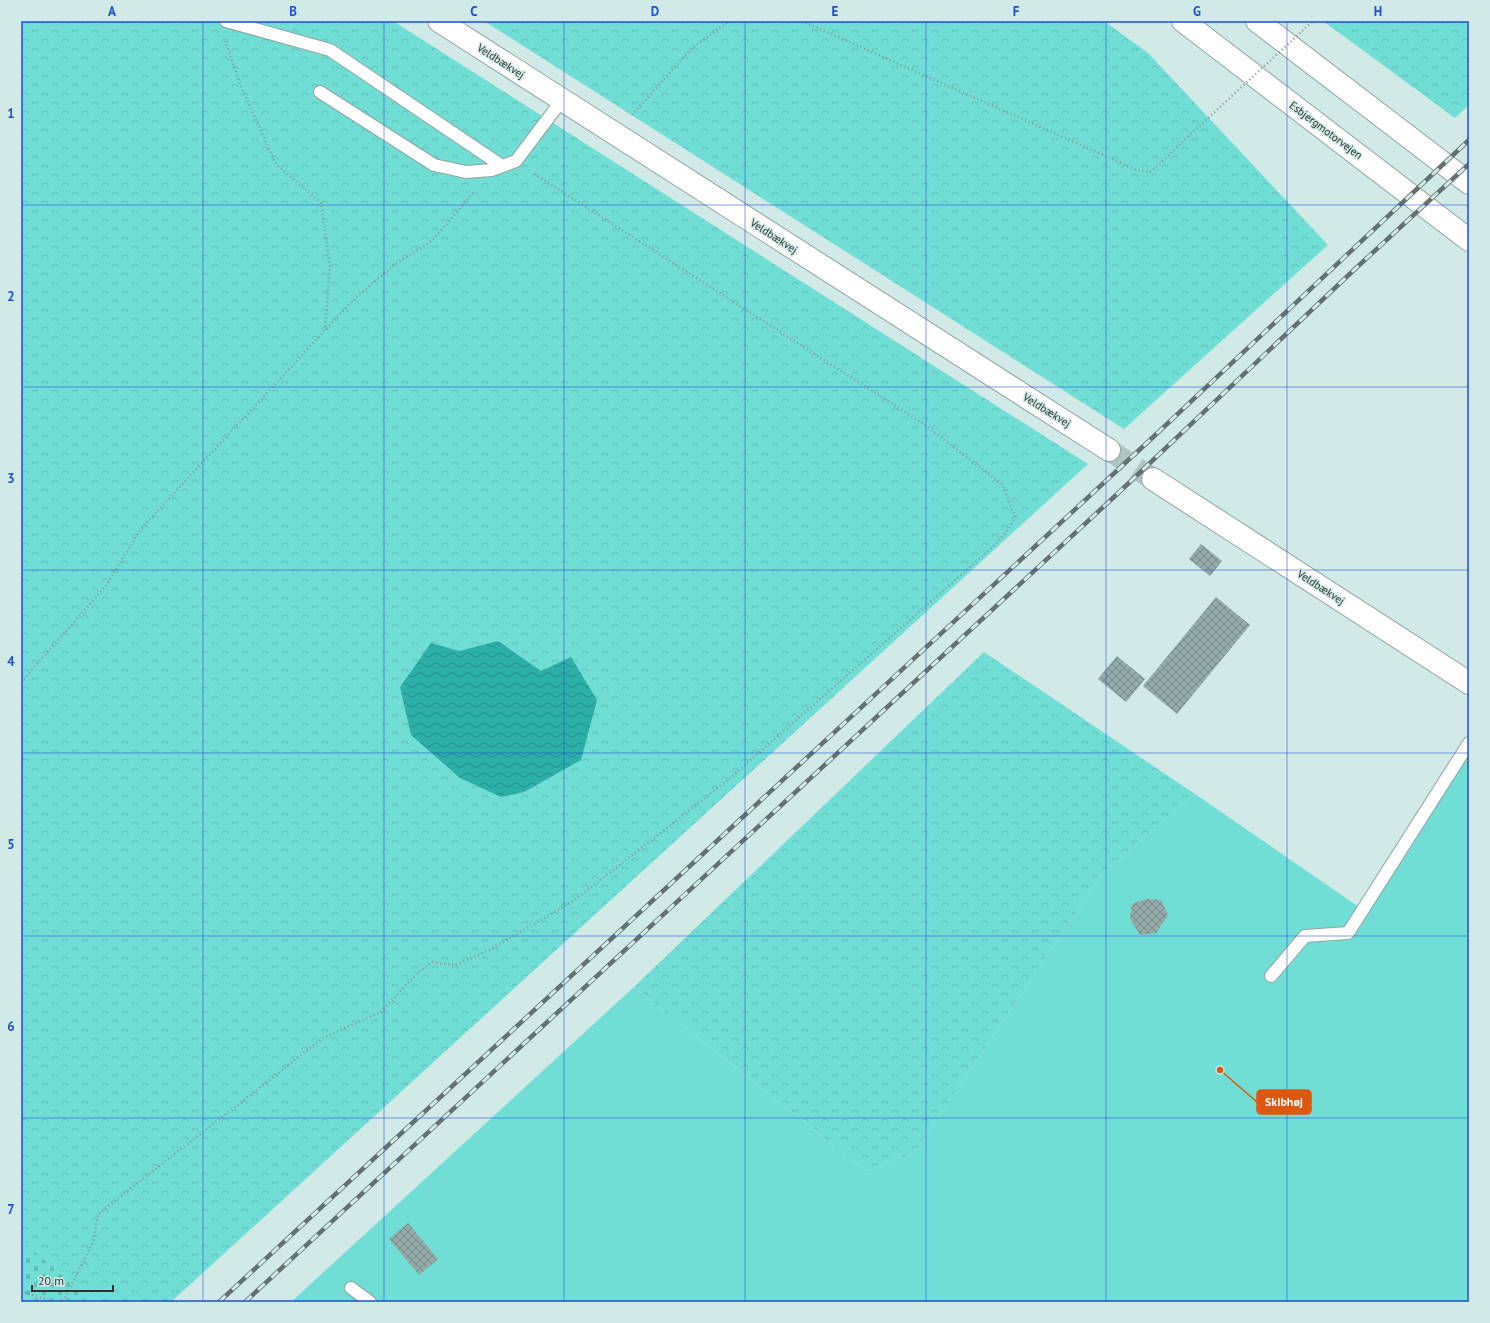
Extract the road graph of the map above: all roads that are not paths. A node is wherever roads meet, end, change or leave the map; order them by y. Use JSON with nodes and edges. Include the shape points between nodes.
{"nodes":[{"id":1,"x":226,"y":21,"type":"edge"},
{"id":2,"x":439,"y":21,"type":"edge"},
{"id":3,"x":1183,"y":21,"type":"edge"},
{"id":4,"x":1257,"y":21,"type":"edge"},
{"id":5,"x":320,"y":92,"type":"dead end"},
{"id":6,"x":562,"y":100,"type":"junction"},
{"id":7,"x":497,"y":168,"type":"junction"},
{"id":8,"x":1469,"y":183,"type":"edge"},
{"id":9,"x":1469,"y":240,"type":"edge"},
{"id":10,"x":1109,"y":450,"type":"tunnel mouth"},
{"id":11,"x":1153,"y":479,"type":"tunnel mouth"},
{"id":12,"x":1469,"y":683,"type":"edge"},
{"id":13,"x":1469,"y":743,"type":"edge"},
{"id":14,"x":1271,"y":976,"type":"dead end"},
{"id":15,"x":351,"y":1288,"type":"dead end"},
{"id":16,"x":370,"y":1302,"type":"edge"}],
"edges":[{"from":1,"to":7,"type":"lane","via":[[330,50]]},
{"from":2,"to":6,"type":"main road","name":"Veldbækvej"},
{"from":3,"to":9,"type":"main road","name":"Esbjergmotorvejen"},
{"from":4,"to":8,"type":"main road"},
{"from":5,"to":7,"type":"lane","via":[[434,165],[466,172]]},
{"from":6,"to":7,"type":"lane","via":[[516,162]]},
{"from":6,"to":10,"type":"main road","name":"Veldbækvej"},
{"from":11,"to":12,"type":"main road","name":"Veldbækvej"},
{"from":13,"to":14,"type":"lane","via":[[1348,934],[1305,936]]},
{"from":15,"to":16,"type":"lane"}]}
